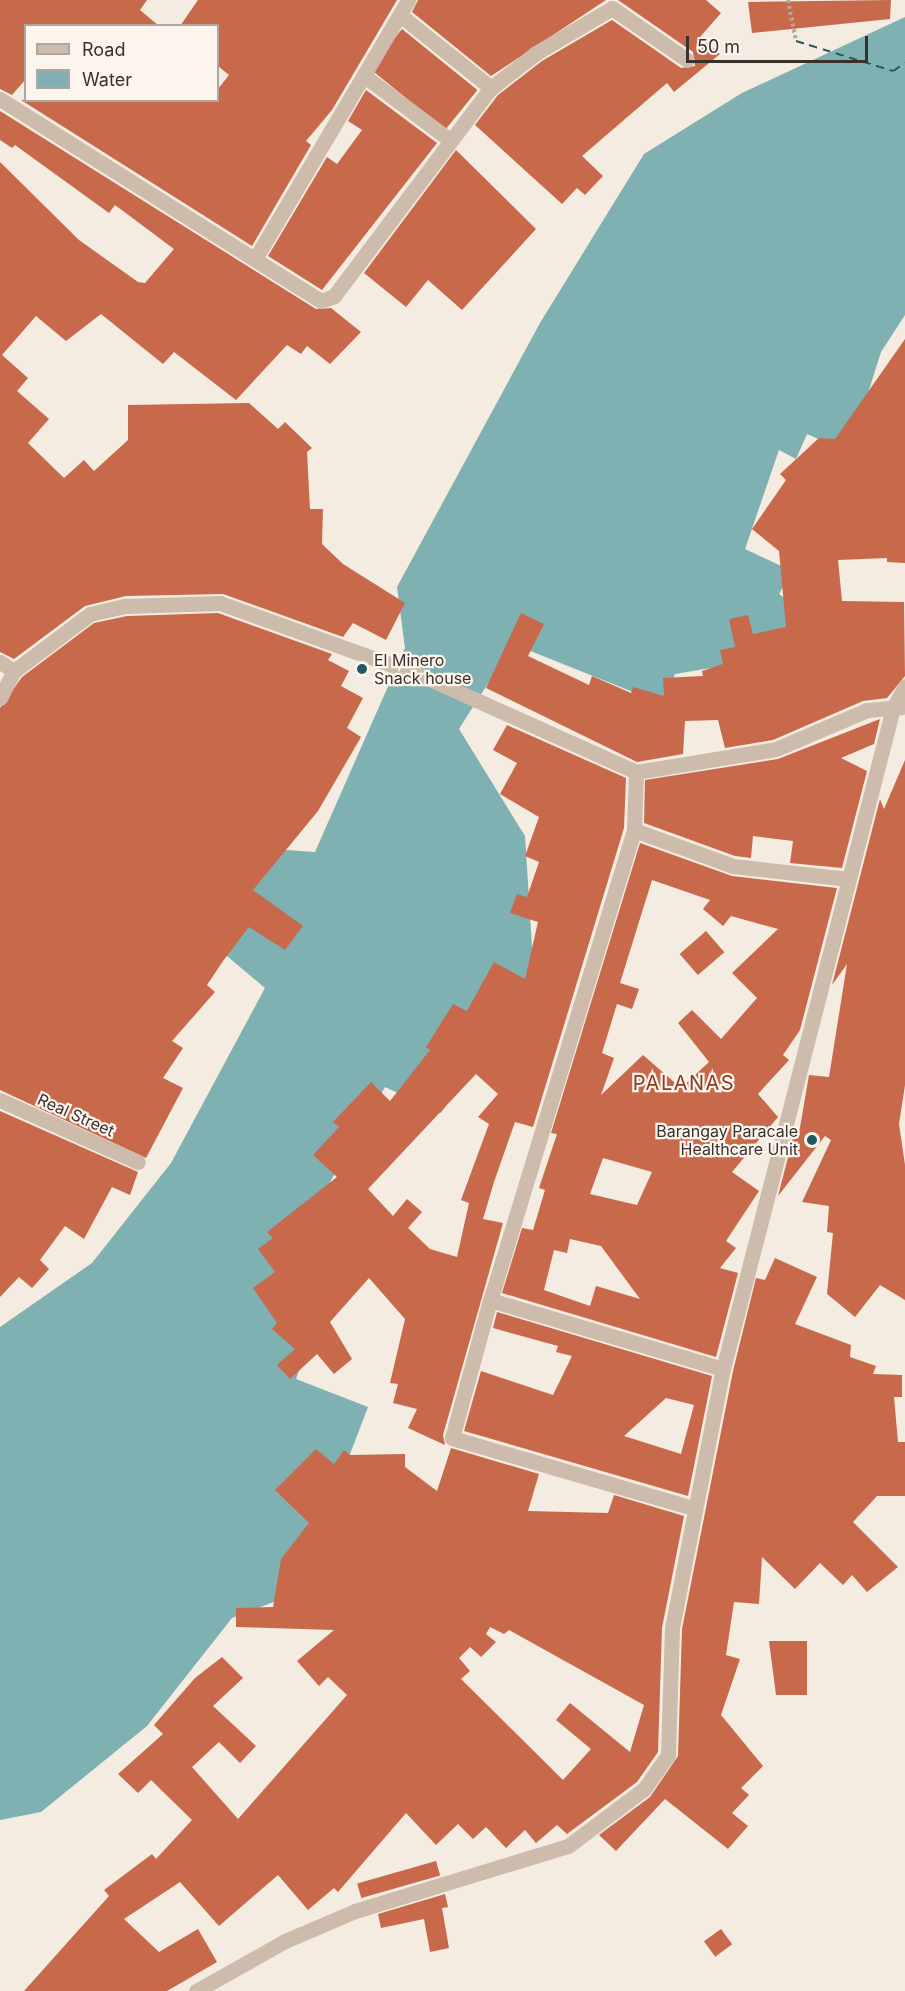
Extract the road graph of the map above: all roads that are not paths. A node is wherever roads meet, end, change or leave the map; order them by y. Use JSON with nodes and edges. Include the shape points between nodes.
{"nodes":[{"id":1,"x":408,"y":0,"type":"edge"},
{"id":2,"x":400,"y":15,"type":"junction"},
{"id":3,"x":687,"y":60,"type":"dead end"},
{"id":4,"x":367,"y":78,"type":"junction"},
{"id":5,"x":491,"y":88,"type":"junction"},
{"id":6,"x":0,"y":99,"type":"edge"},
{"id":7,"x":450,"y":140,"type":"junction"},
{"id":8,"x":255,"y":259,"type":"junction"},
{"id":9,"x":0,"y":662,"type":"edge"},
{"id":10,"x":14,"y":671,"type":"junction"},
{"id":11,"x":905,"y":686,"type":"edge"},
{"id":12,"x":0,"y":698,"type":"edge"},
{"id":13,"x":899,"y":708,"type":"edge"},
{"id":14,"x":636,"y":772,"type":"junction"},
{"id":15,"x":634,"y":830,"type":"junction"},
{"id":16,"x":848,"y":879,"type":"junction"},
{"id":17,"x":0,"y":1100,"type":"edge"},
{"id":18,"x":138,"y":1162,"type":"dead end"},
{"id":19,"x":490,"y":1300,"type":"junction"},
{"id":20,"x":723,"y":1369,"type":"junction"},
{"id":21,"x":693,"y":1508,"type":"junction"},
{"id":22,"x":196,"y":1991,"type":"edge"}],
"edges":[{"from":1,"to":2,"type":"street"},
{"from":2,"to":4,"type":"street"},
{"from":2,"to":5,"type":"street"},
{"from":3,"to":5,"type":"street","via":[[612,8],[536,53]]},
{"from":4,"to":7,"type":"street"},
{"from":4,"to":8,"type":"street"},
{"from":5,"to":7,"type":"street"},
{"from":6,"to":8,"type":"street"},
{"from":7,"to":8,"type":"street","via":[[334,296],[321,301]]},
{"from":9,"to":10,"type":"street"},
{"from":10,"to":12,"type":"street"},
{"from":10,"to":14,"type":"street","via":[[90,614],[126,606],[220,603],[368,655],[496,707]]},
{"from":11,"to":13,"type":"street"},
{"from":13,"to":14,"type":"street","via":[[867,710],[776,749]]},
{"from":13,"to":16,"type":"street"},
{"from":14,"to":15,"type":"street"},
{"from":15,"to":16,"type":"street","via":[[733,866]]},
{"from":15,"to":19,"type":"street"},
{"from":16,"to":20,"type":"street"},
{"from":17,"to":18,"type":"street","name":"Real Street"},
{"from":19,"to":20,"type":"street"},
{"from":19,"to":21,"type":"street","via":[[452,1438]]},
{"from":20,"to":21,"type":"street"},
{"from":21,"to":22,"type":"street","via":[[672,1628],[668,1755],[644,1789],[568,1846],[355,1911],[275,1946]]}]}
